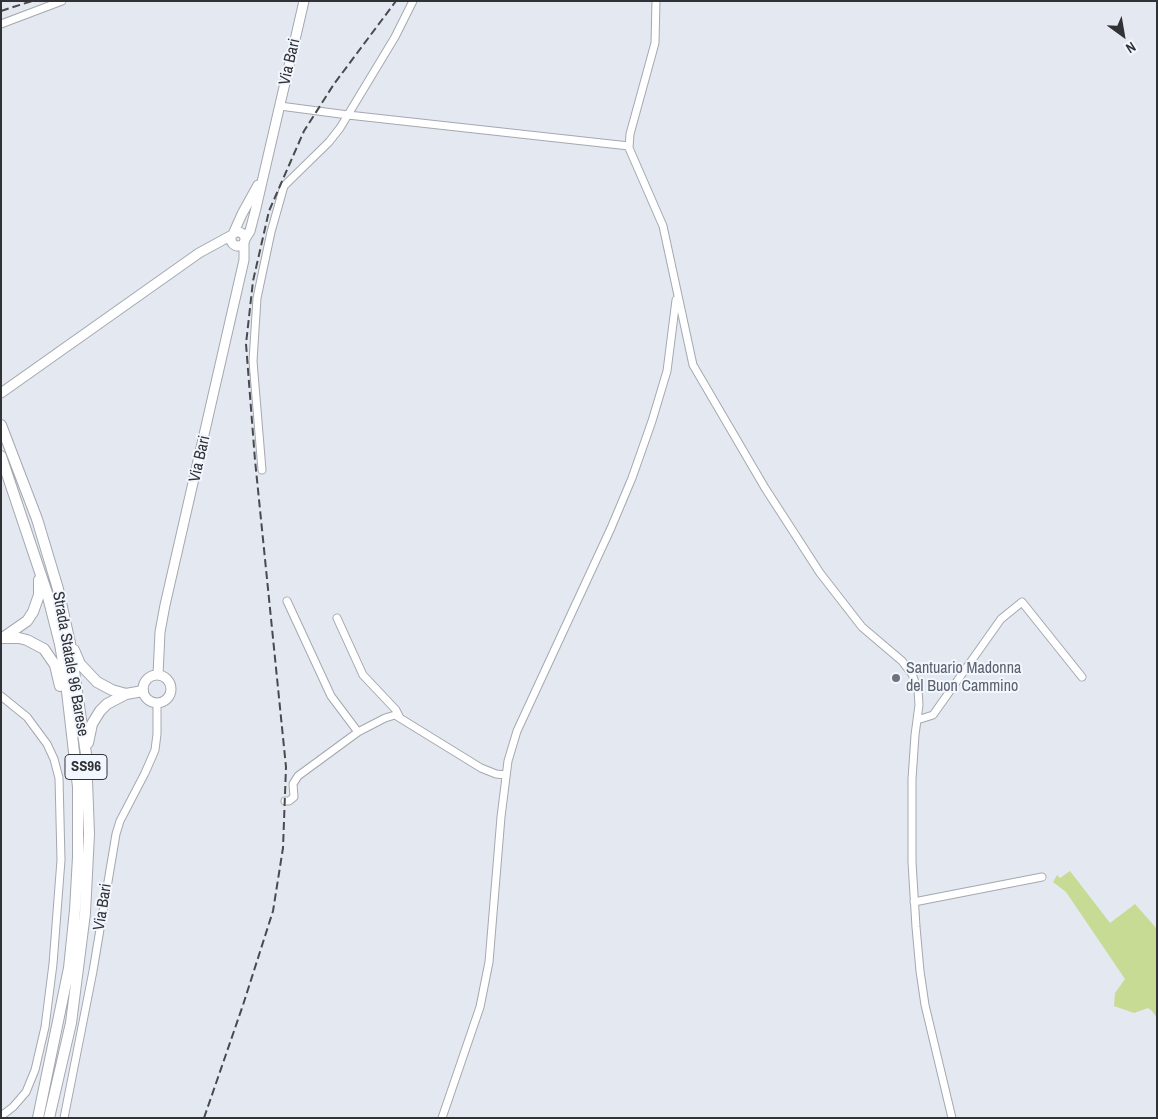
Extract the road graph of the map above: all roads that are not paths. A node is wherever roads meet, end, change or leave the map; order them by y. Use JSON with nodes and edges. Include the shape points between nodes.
{"nodes":[{"id":1,"x":62,"y":1,"type":"edge"},
{"id":2,"x":304,"y":1,"type":"edge"},
{"id":3,"x":413,"y":1,"type":"edge"},
{"id":4,"x":656,"y":1,"type":"edge"},
{"id":5,"x":1,"y":24,"type":"edge"},
{"id":6,"x":280,"y":106,"type":"junction"},
{"id":7,"x":348,"y":115,"type":"junction"},
{"id":8,"x":629,"y":146,"type":"junction"},
{"id":9,"x":262,"y":178,"type":"junction"},
{"id":10,"x":233,"y":240,"type":"junction"},
{"id":11,"x":245,"y":241,"type":"junction"},
{"id":12,"x":242,"y":266,"type":"junction"},
{"id":13,"x":677,"y":295,"type":"junction"},
{"id":14,"x":1,"y":393,"type":"edge"},
{"id":15,"x":1,"y":425,"type":"edge"},
{"id":16,"x":1,"y":456,"type":"edge"},
{"id":17,"x":262,"y":470,"type":"dead end"},
{"id":18,"x":35,"y":554,"type":"junction"},
{"id":19,"x":287,"y":601,"type":"dead end"},
{"id":20,"x":338,"y":618,"type":"dead end"},
{"id":21,"x":3,"y":637,"type":"edge"},
{"id":22,"x":70,"y":642,"type":"junction"},
{"id":23,"x":158,"y":675,"type":"junction"},
{"id":24,"x":1082,"y":677,"type":"dead end"},
{"id":25,"x":143,"y":691,"type":"junction"},
{"id":26,"x":126,"y":694,"type":"junction"},
{"id":27,"x":1,"y":696,"type":"edge"},
{"id":28,"x":157,"y":703,"type":"junction"},
{"id":29,"x":398,"y":716,"type":"junction"},
{"id":30,"x":917,"y":720,"type":"junction"},
{"id":31,"x":358,"y":732,"type":"junction"},
{"id":32,"x":75,"y":752,"type":"junction"},
{"id":33,"x":86,"y":754,"type":"junction"},
{"id":34,"x":506,"y":775,"type":"junction"},
{"id":35,"x":285,"y":801,"type":"dead end"},
{"id":36,"x":1042,"y":877,"type":"dead end"},
{"id":37,"x":914,"y":902,"type":"junction"},
{"id":38,"x":1,"y":1116,"type":"edge"},
{"id":39,"x":38,"y":1118,"type":"edge"},
{"id":40,"x":49,"y":1118,"type":"edge"},
{"id":41,"x":64,"y":1118,"type":"edge"},
{"id":42,"x":442,"y":1118,"type":"edge"},
{"id":43,"x":952,"y":1118,"type":"edge"}],
"edges":[{"from":1,"to":5,"type":"street"},
{"from":2,"to":6,"type":"main road","name":"Via Bari"},
{"from":3,"to":7,"type":"street"},
{"from":4,"to":8,"type":"street","via":[[655,43]]},
{"from":6,"to":7,"type":"street"},
{"from":6,"to":9,"type":"main road","name":"Via Bari"},
{"from":7,"to":8,"type":"street"},
{"from":7,"to":17,"type":"street","via":[[329,142],[284,186],[271,232],[257,298],[254,361]]},
{"from":8,"to":13,"type":"street","via":[[663,226]]},
{"from":9,"to":10,"type":"main road","via":[[242,214]]},
{"from":9,"to":11,"type":"main road","name":"Via Bari"},
{"from":10,"to":11,"type":"main road","via":[[239,246]]},
{"from":10,"to":11,"type":"main road","via":[[237,232],[242,233]]},
{"from":10,"to":12,"type":"main road"},
{"from":10,"to":14,"type":"main road","via":[[211,246]]},
{"from":11,"to":12,"type":"main road","name":"Via Bari"},
{"from":12,"to":23,"type":"main road","name":"Via Bari","via":[[165,605]]},
{"from":13,"to":30,"type":"street","via":[[694,365],[765,488],[820,574],[862,627],[902,661],[912,674],[918,690]]},
{"from":13,"to":34,"type":"street","via":[[667,370],[632,478],[517,731]]},
{"from":15,"to":22,"type":"highway","name":"Strada Statale 96 Barese","number":"SS96","via":[[47,550]]},
{"from":16,"to":18,"type":"highway","name":"Strada Statale 96 Barese","number":"SS96"},
{"from":18,"to":21,"type":"highway","via":[[40,583],[37,604],[27,621]]},
{"from":18,"to":32,"type":"highway","name":"Strada Statale 96 Barese","number":"SS96","via":[[60,644]]},
{"from":19,"to":31,"type":"street","via":[[331,696]]},
{"from":20,"to":29,"type":"street","via":[[363,675],[393,706]]},
{"from":21,"to":32,"type":"highway","via":[[36,644],[44,649],[55,665],[64,716]]},
{"from":22,"to":26,"type":"highway","via":[[89,675],[105,687]]},
{"from":22,"to":33,"type":"highway","name":"Strada Statale 96 Barese","number":"SS96"},
{"from":23,"to":25,"type":"main road","via":[[144,683]]},
{"from":23,"to":28,"type":"main road","via":[[169,682],[171,690],[168,698]]},
{"from":24,"to":30,"type":"street","via":[[1022,602],[1001,620],[933,715]]},
{"from":25,"to":26,"type":"highway"},
{"from":25,"to":28,"type":"main road","via":[[150,701]]},
{"from":26,"to":33,"type":"highway","via":[[107,704],[96,717]]},
{"from":27,"to":38,"type":"street","via":[[27,717],[54,759],[59,778],[61,860],[53,964],[35,1070],[26,1092]]},
{"from":28,"to":41,"type":"street","name":"Via Bari","via":[[155,750],[116,834]]},
{"from":29,"to":31,"type":"street","via":[[385,718]]},
{"from":29,"to":34,"type":"street","via":[[481,768]]},
{"from":30,"to":37,"type":"street","via":[[912,779]]},
{"from":31,"to":35,"type":"street","via":[[298,776],[293,784],[294,797]]},
{"from":32,"to":39,"type":"highway","name":"Strada Statale 96 Barese","number":"SS96","via":[[79,830],[75,910],[69,968]]},
{"from":33,"to":40,"type":"highway","name":"Strada Statale 96 Barese","number":"SS96","via":[[89,834],[85,912],[71,1024]]},
{"from":34,"to":42,"type":"street","via":[[489,962],[480,1007]]},
{"from":36,"to":37,"type":"street"},
{"from":37,"to":43,"type":"street","via":[[925,1005]]}]}
